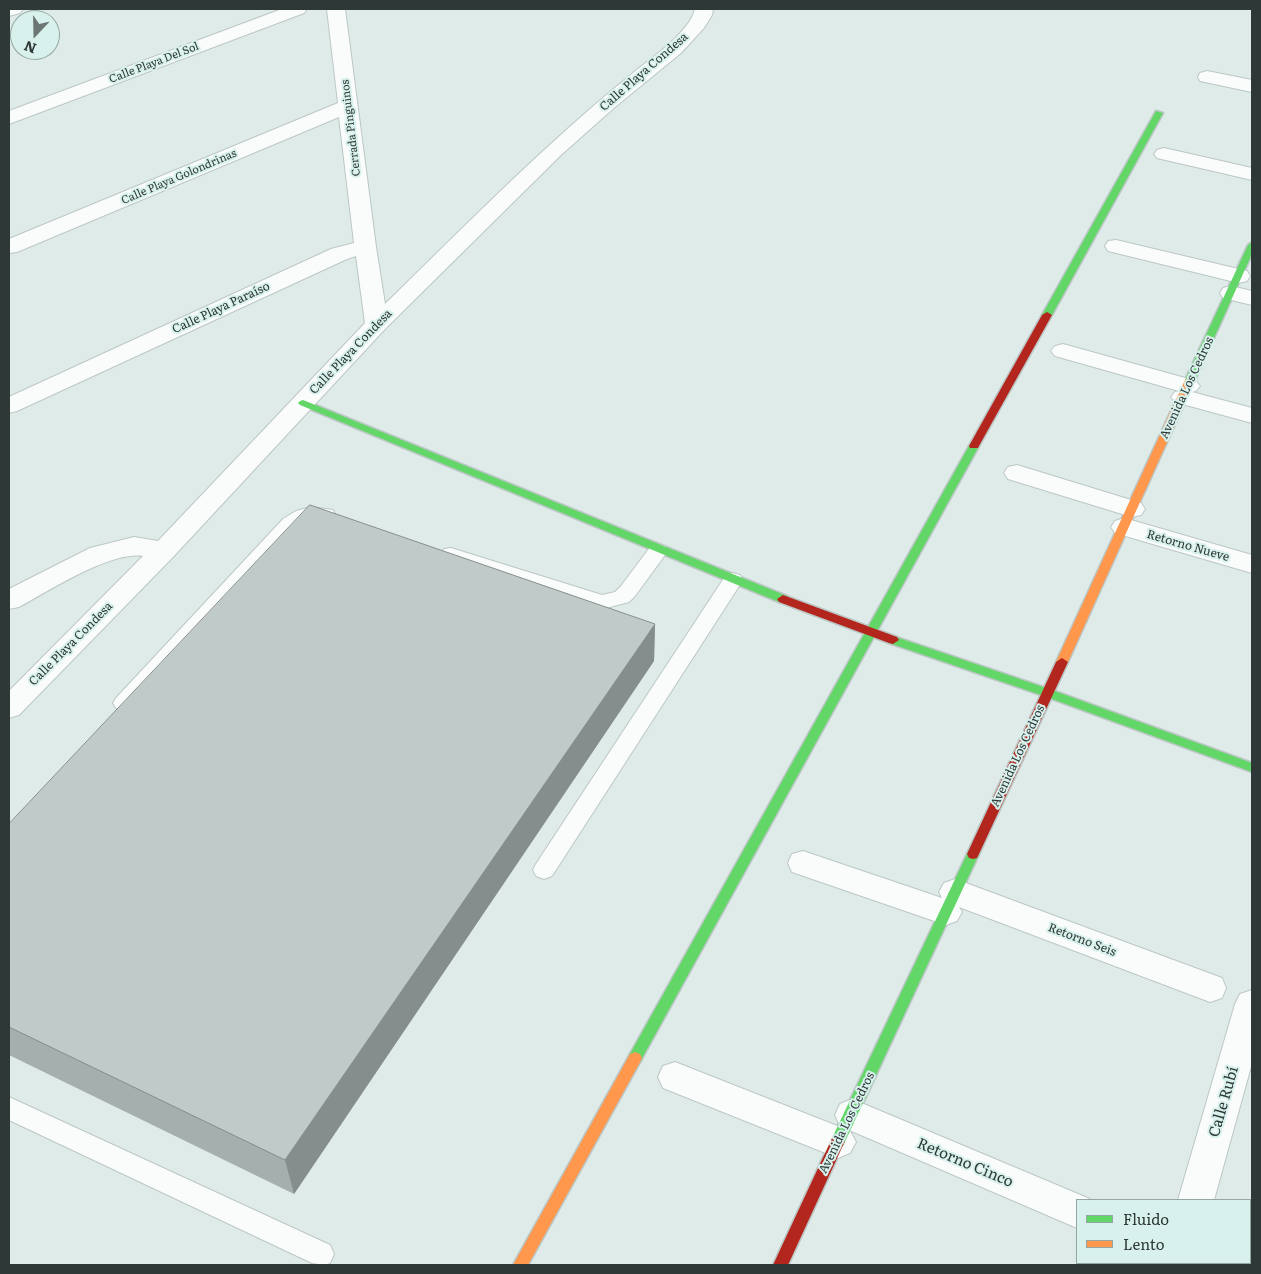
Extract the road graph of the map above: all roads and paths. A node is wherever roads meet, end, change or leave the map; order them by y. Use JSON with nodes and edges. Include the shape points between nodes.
{"nodes":[{"id":1,"x":14,"y":9,"type":"edge"},
{"id":2,"x":298,"y":9,"type":"edge"},
{"id":3,"x":336,"y":9,"type":"edge"},
{"id":4,"x":704,"y":9,"type":"edge"},
{"id":5,"x":9,"y":11,"type":"edge"},
{"id":6,"x":1207,"y":77,"type":"dead end"},
{"id":7,"x":1252,"y":86,"type":"edge"},
{"id":8,"x":348,"y":106,"type":"junction"},
{"id":9,"x":1160,"y":113,"type":"dead end"},
{"id":10,"x":9,"y":118,"type":"edge"},
{"id":11,"x":1164,"y":154,"type":"dead end"},
{"id":12,"x":1252,"y":174,"type":"edge"},
{"id":13,"x":1116,"y":246,"type":"dead end"},
{"id":14,"x":1252,"y":246,"type":"edge"},
{"id":15,"x":365,"y":247,"type":"junction"},
{"id":16,"x":9,"y":248,"type":"edge"},
{"id":17,"x":1241,"y":289,"type":"edge"},
{"id":18,"x":377,"y":324,"type":"junction"},
{"id":19,"x":1063,"y":351,"type":"dead end"},
{"id":20,"x":1186,"y":391,"type":"junction"},
{"id":21,"x":303,"y":402,"type":"junction"},
{"id":22,"x":9,"y":406,"type":"edge"},
{"id":23,"x":1252,"y":416,"type":"edge"},
{"id":24,"x":1017,"y":473,"type":"dead end"},
{"id":25,"x":1128,"y":518,"type":"junction"},
{"id":26,"x":346,"y":520,"type":"edge"},
{"id":27,"x":431,"y":548,"type":"edge"},
{"id":28,"x":164,"y":551,"type":"junction"},
{"id":29,"x":658,"y":551,"type":"junction"},
{"id":30,"x":1252,"y":564,"type":"edge"},
{"id":31,"x":733,"y":580,"type":"junction"},
{"id":32,"x":9,"y":600,"type":"edge"},
{"id":33,"x":871,"y":632,"type":"junction"},
{"id":34,"x":1048,"y":694,"type":"junction"},
{"id":35,"x":9,"y":708,"type":"edge"},
{"id":36,"x":109,"y":718,"type":"edge"},
{"id":37,"x":1252,"y":768,"type":"edge"},
{"id":38,"x":803,"y":863,"type":"dead end"},
{"id":39,"x":544,"y":870,"type":"dead end"},
{"id":40,"x":950,"y":902,"type":"junction"},
{"id":41,"x":1210,"y":988,"type":"dead end"},
{"id":42,"x":1252,"y":1004,"type":"edge"},
{"id":43,"x":675,"y":1077,"type":"dead end"},
{"id":44,"x":9,"y":1108,"type":"edge"},
{"id":45,"x":845,"y":1128,"type":"junction"},
{"id":46,"x":1196,"y":1199,"type":"edge"},
{"id":47,"x":1076,"y":1211,"type":"edge"},
{"id":48,"x":321,"y":1254,"type":"dead end"},
{"id":49,"x":520,"y":1265,"type":"edge"},
{"id":50,"x":780,"y":1265,"type":"edge"}],
"edges":[{"from":1,"to":5,"type":"street"},
{"from":2,"to":10,"type":"street","name":"Calle Playa Del Sol"},
{"from":3,"to":8,"type":"street","name":"Cerrada Pinguinos"},
{"from":4,"to":18,"type":"street","name":"Calle Playa Condesa","via":[[698,24],[674,49],[554,151]]},
{"from":6,"to":7,"type":"street"},
{"from":8,"to":15,"type":"street","name":"Cerrada Pinguinos"},
{"from":8,"to":16,"type":"street","name":"Calle Playa Golondrinas"},
{"from":9,"to":33,"type":"street"},
{"from":11,"to":12,"type":"street"},
{"from":13,"to":17,"type":"street"},
{"from":14,"to":17,"type":"street","name":"Avenida Los Cedros"},
{"from":15,"to":18,"type":"street"},
{"from":15,"to":22,"type":"street","name":"Calle Playa Paraíso","via":[[340,254]]},
{"from":17,"to":20,"type":"street","name":"Avenida Los Cedros"},
{"from":18,"to":21,"type":"street","name":"Calle Playa Condesa"},
{"from":19,"to":20,"type":"street"},
{"from":20,"to":23,"type":"street"},
{"from":20,"to":25,"type":"street","name":"Avenida Los Cedros"},
{"from":21,"to":28,"type":"street","name":"Calle Playa Condesa"},
{"from":21,"to":29,"type":"street"},
{"from":24,"to":25,"type":"street","name":"Retorno Nueve"},
{"from":25,"to":30,"type":"street","name":"Retorno Nueve"},
{"from":25,"to":34,"type":"street","name":"Avenida Los Cedros"},
{"from":26,"to":36,"type":"lane","via":[[318,512],[297,517]]},
{"from":27,"to":29,"type":"lane","via":[[602,602],[622,597]]},
{"from":28,"to":32,"type":"street","via":[[134,546],[98,554]]},
{"from":28,"to":35,"type":"street","name":"Calle Playa Condesa"},
{"from":29,"to":31,"type":"street"},
{"from":31,"to":33,"type":"street"},
{"from":31,"to":39,"type":"lane"},
{"from":33,"to":34,"type":"street"},
{"from":33,"to":49,"type":"street"},
{"from":34,"to":37,"type":"street"},
{"from":34,"to":40,"type":"street","name":"Avenida Los Cedros"},
{"from":38,"to":40,"type":"street","name":"Retorno Seis"},
{"from":40,"to":41,"type":"street","name":"Retorno Seis"},
{"from":40,"to":45,"type":"street","name":"Avenida Los Cedros"},
{"from":42,"to":46,"type":"street","name":"Calle Rubí"},
{"from":43,"to":45,"type":"street","name":"Retorno Cinco"},
{"from":44,"to":48,"type":"lane"},
{"from":45,"to":47,"type":"street","name":"Retorno Cinco"},
{"from":45,"to":50,"type":"street","name":"Avenida Los Cedros"}]}
